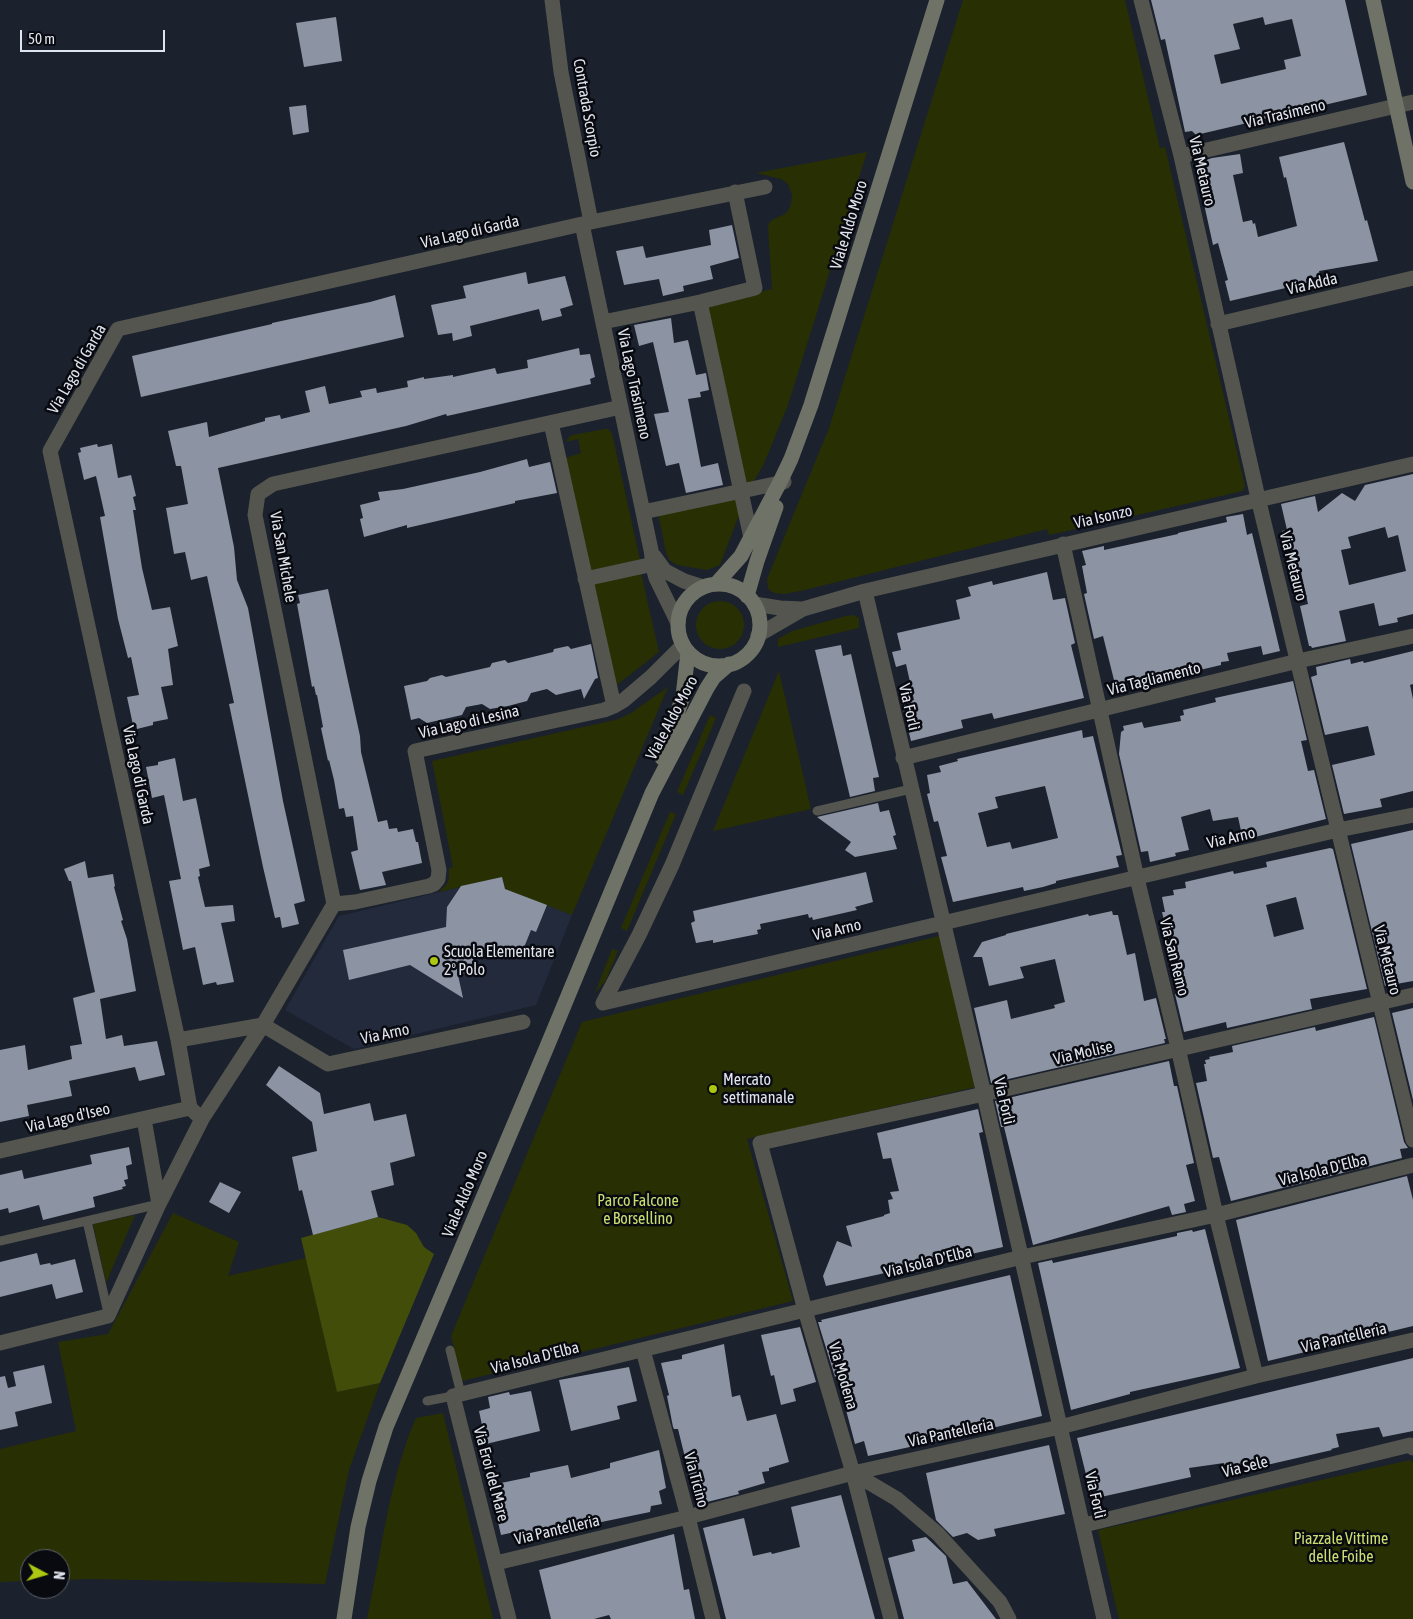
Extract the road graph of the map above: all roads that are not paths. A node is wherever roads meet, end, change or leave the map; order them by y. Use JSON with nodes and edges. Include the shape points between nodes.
{"nodes":[{"id":1,"x":552,"y":0,"type":"edge"},
{"id":2,"x":937,"y":0,"type":"edge"},
{"id":3,"x":1141,"y":0,"type":"edge"},
{"id":4,"x":1373,"y":0,"type":"edge"},
{"id":5,"x":1413,"y":102,"type":"edge"},
{"id":6,"x":1396,"y":106,"type":"junction"},
{"id":7,"x":1181,"y":156,"type":"junction"},
{"id":8,"x":1413,"y":182,"type":"edge"},
{"id":9,"x":765,"y":187,"type":"dead end"},
{"id":10,"x":735,"y":192,"type":"junction"},
{"id":11,"x":587,"y":223,"type":"junction"},
{"id":12,"x":1413,"y":278,"type":"edge"},
{"id":13,"x":700,"y":302,"type":"junction"},
{"id":14,"x":603,"y":322,"type":"junction"},
{"id":15,"x":1218,"y":324,"type":"junction"},
{"id":16,"x":622,"y":407,"type":"junction"},
{"id":17,"x":550,"y":423,"type":"junction"},
{"id":18,"x":1413,"y":464,"type":"edge"},
{"id":19,"x":782,"y":482,"type":"junction"},
{"id":20,"x":741,"y":491,"type":"junction"},
{"id":21,"x":1258,"y":498,"type":"junction"},
{"id":22,"x":643,"y":512,"type":"junction"},
{"id":23,"x":757,"y":540,"type":"junction"},
{"id":24,"x":1063,"y":544,"type":"junction"},
{"id":25,"x":654,"y":559,"type":"junction"},
{"id":26,"x":585,"y":578,"type":"junction"},
{"id":27,"x":709,"y":586,"type":"junction"},
{"id":28,"x":865,"y":591,"type":"junction"},
{"id":29,"x":751,"y":600,"type":"junction"},
{"id":30,"x":803,"y":609,"type":"junction"},
{"id":31,"x":678,"y":623,"type":"junction"},
{"id":32,"x":758,"y":635,"type":"junction"},
{"id":33,"x":1413,"y":636,"type":"edge"},
{"id":34,"x":686,"y":649,"type":"junction"},
{"id":35,"x":1298,"y":661,"type":"junction"},
{"id":36,"x":728,"y":664,"type":"junction"},
{"id":37,"x":744,"y":691,"type":"dead end"},
{"id":38,"x":614,"y":706,"type":"junction"},
{"id":39,"x":1099,"y":711,"type":"junction"},
{"id":40,"x":903,"y":758,"type":"junction"},
{"id":41,"x":911,"y":789,"type":"junction"},
{"id":42,"x":652,"y":793,"type":"junction"},
{"id":43,"x":817,"y":811,"type":"dead end"},
{"id":44,"x":1413,"y":815,"type":"edge"},
{"id":45,"x":1338,"y":830,"type":"junction"},
{"id":46,"x":1137,"y":878,"type":"junction"},
{"id":47,"x":334,"y":904,"type":"junction"},
{"id":48,"x":943,"y":922,"type":"junction"},
{"id":49,"x":1413,"y":995,"type":"edge"},
{"id":50,"x":1380,"y":1003,"type":"junction"},
{"id":51,"x":523,"y":1022,"type":"dead end"},
{"id":52,"x":263,"y":1025,"type":"junction"},
{"id":53,"x":178,"y":1040,"type":"junction"},
{"id":54,"x":1178,"y":1048,"type":"junction"},
{"id":55,"x":984,"y":1094,"type":"junction"},
{"id":56,"x":190,"y":1108,"type":"junction"},
{"id":57,"x":144,"y":1119,"type":"junction"},
{"id":58,"x":202,"y":1119,"type":"junction"},
{"id":59,"x":1413,"y":1140,"type":"edge"},
{"id":60,"x":760,"y":1143,"type":"joint"},
{"id":61,"x":0,"y":1151,"type":"edge"},
{"id":62,"x":1413,"y":1165,"type":"edge"},
{"id":63,"x":159,"y":1204,"type":"junction"},
{"id":64,"x":1216,"y":1215,"type":"junction"},
{"id":65,"x":87,"y":1221,"type":"junction"},
{"id":66,"x":0,"y":1241,"type":"edge"},
{"id":67,"x":1022,"y":1257,"type":"junction"},
{"id":68,"x":805,"y":1310,"type":"junction"},
{"id":69,"x":108,"y":1316,"type":"junction"},
{"id":70,"x":1413,"y":1340,"type":"edge"},
{"id":71,"x":0,"y":1343,"type":"edge"},
{"id":72,"x":450,"y":1350,"type":"dead end"},
{"id":73,"x":643,"y":1350,"type":"junction"},
{"id":74,"x":1256,"y":1376,"type":"junction"},
{"id":75,"x":457,"y":1395,"type":"junction"},
{"id":76,"x":427,"y":1402,"type":"dead end"},
{"id":77,"x":1060,"y":1427,"type":"junction"},
{"id":78,"x":1413,"y":1448,"type":"edge"},
{"id":79,"x":853,"y":1473,"type":"junction"},
{"id":80,"x":688,"y":1517,"type":"junction"},
{"id":81,"x":1084,"y":1525,"type":"junction"},
{"id":82,"x":496,"y":1563,"type":"junction"},
{"id":83,"x":344,"y":1619,"type":"edge"},
{"id":84,"x":510,"y":1619,"type":"edge"},
{"id":85,"x":713,"y":1619,"type":"edge"},
{"id":86,"x":891,"y":1619,"type":"edge"},
{"id":87,"x":1009,"y":1619,"type":"edge"},
{"id":88,"x":1104,"y":1619,"type":"edge"}],
"edges":[{"from":1,"to":11,"type":"street","name":"Contrada Scorpio"},
{"from":2,"to":19,"type":"main road","name":"Viale Aldo Moro","via":[[811,405]]},
{"from":3,"to":7,"type":"street","name":"Via Metauro"},
{"from":4,"to":6,"type":"main road"},
{"from":5,"to":6,"type":"street","name":"Via Trasimeno"},
{"from":6,"to":7,"type":"street","name":"Via Trasimeno"},
{"from":6,"to":8,"type":"main road"},
{"from":7,"to":15,"type":"street","name":"Via Metauro"},
{"from":9,"to":10,"type":"street","name":"Via Lago di Garda"},
{"from":10,"to":11,"type":"street","name":"Via Lago di Garda"},
{"from":10,"to":13,"type":"street","via":[[755,288]]},
{"from":11,"to":14,"type":"street","name":"Via Lago Trasimeno"},
{"from":11,"to":53,"type":"street","name":"Via Lago di Garda","via":[[118,329],[50,451]]},
{"from":12,"to":15,"type":"street","name":"Via Adda"},
{"from":13,"to":14,"type":"street"},
{"from":13,"to":20,"type":"street"},
{"from":14,"to":16,"type":"street","name":"Via Lago Trasimeno"},
{"from":15,"to":21,"type":"street","name":"Via Metauro"},
{"from":16,"to":17,"type":"street","name":"Via San Michele"},
{"from":16,"to":22,"type":"street","name":"Via Lago Trasimeno"},
{"from":17,"to":26,"type":"street"},
{"from":17,"to":47,"type":"street","name":"Via San Michele","via":[[273,484],[258,494],[255,515]]},
{"from":18,"to":21,"type":"street","name":"Via Isonzo"},
{"from":19,"to":20,"type":"street"},
{"from":19,"to":23,"type":"main road","name":"Viale Aldo Moro"},
{"from":20,"to":22,"type":"street"},
{"from":20,"to":23,"type":"street"},
{"from":21,"to":24,"type":"street","name":"Via Isonzo"},
{"from":21,"to":35,"type":"street","name":"Via Metauro"},
{"from":22,"to":25,"type":"street","name":"Via Lago Trasimeno"},
{"from":23,"to":27,"type":"main road","name":"Viale Aldo Moro"},
{"from":23,"to":29,"type":"main road","name":"Viale Aldo Moro"},
{"from":24,"to":28,"type":"street","name":"Via Isonzo"},
{"from":24,"to":39,"type":"street","name":"Via San Remo"},
{"from":25,"to":26,"type":"street"},
{"from":25,"to":27,"type":"street","via":[[665,572],[684,581]]},
{"from":25,"to":31,"type":"street","name":"Via Lago Trasimeno","via":[[656,578]]},
{"from":26,"to":38,"type":"street"},
{"from":27,"to":29,"type":"main road","via":[[728,585]]},
{"from":27,"to":31,"type":"main road","name":"Viale Aldo Moro","via":[[696,591],[685,601]]},
{"from":28,"to":30,"type":"street","name":"Via Isonzo"},
{"from":28,"to":40,"type":"street","name":"Via Forlì"},
{"from":29,"to":30,"type":"street","via":[[780,608]]},
{"from":29,"to":32,"type":"main road","name":"Viale Aldo Moro","via":[[760,624]]},
{"from":30,"to":32,"type":"street"},
{"from":31,"to":34,"type":"main road","name":"Viale Aldo Moro"},
{"from":32,"to":36,"type":"main road","name":"Viale Aldo Moro","via":[[748,654]]},
{"from":33,"to":35,"type":"street","name":"Via Tagliamento"},
{"from":34,"to":36,"type":"main road","name":"Viale Aldo Moro","via":[[711,665]]},
{"from":34,"to":38,"type":"street","name":"Via Lago di Lesina"},
{"from":34,"to":42,"type":"main road","name":"Viale Aldo Moro","via":[[683,696]]},
{"from":35,"to":39,"type":"street","name":"Via Tagliamento"},
{"from":35,"to":45,"type":"street","name":"Via Metauro"},
{"from":36,"to":42,"type":"main road","name":"Viale Aldo Moro","via":[[707,688]]},
{"from":37,"to":48,"type":"street","name":"Via Arno","via":[[672,865],[603,1002]]},
{"from":38,"to":47,"type":"street","name":"Via Lago di Lesina","via":[[415,751],[439,870],[438,879],[429,886]]},
{"from":39,"to":40,"type":"street","name":"Via Tagliamento"},
{"from":39,"to":46,"type":"street","name":"Via San Remo"},
{"from":40,"to":41,"type":"street","name":"Via Forlì"},
{"from":41,"to":43,"type":"lane"},
{"from":41,"to":48,"type":"street","name":"Via Forlì"},
{"from":42,"to":83,"type":"main road","name":"Viale Aldo Moro","via":[[386,1427],[358,1527]]},
{"from":44,"to":45,"type":"street","name":"Via Arno"},
{"from":45,"to":46,"type":"street","name":"Via Arno"},
{"from":45,"to":50,"type":"street","name":"Via Metauro"},
{"from":46,"to":48,"type":"street","name":"Via Arno"},
{"from":46,"to":54,"type":"street","name":"Via San Remo"},
{"from":47,"to":52,"type":"street"},
{"from":48,"to":55,"type":"street","name":"Via Forlì"},
{"from":49,"to":50,"type":"street","name":"Via Molise"},
{"from":50,"to":54,"type":"street","name":"Via Molise"},
{"from":50,"to":59,"type":"street","name":"Via Metauro"},
{"from":51,"to":52,"type":"street","name":"Via Arno","via":[[328,1064]]},
{"from":52,"to":53,"type":"street"},
{"from":52,"to":58,"type":"street"},
{"from":53,"to":56,"type":"street","name":"Via Lago di Garda"},
{"from":54,"to":55,"type":"street","name":"Via Molise"},
{"from":54,"to":64,"type":"street","name":"Via San Remo"},
{"from":55,"to":60,"type":"street","name":"Via Molise"},
{"from":55,"to":67,"type":"street","name":"Via Forlì"},
{"from":56,"to":57,"type":"street","name":"Via Lago d'Iseo"},
{"from":56,"to":58,"type":"street"},
{"from":57,"to":61,"type":"street","name":"Via Lago d'Iseo"},
{"from":57,"to":63,"type":"street"},
{"from":58,"to":63,"type":"street"},
{"from":60,"to":68,"type":"street","name":"Via Modena"},
{"from":62,"to":64,"type":"street","name":"Via Isola D'Elba"},
{"from":63,"to":65,"type":"lane"},
{"from":63,"to":69,"type":"street"},
{"from":64,"to":67,"type":"street","name":"Via Isola D'Elba"},
{"from":64,"to":74,"type":"street","name":"Via San Remo"},
{"from":65,"to":66,"type":"lane"},
{"from":65,"to":69,"type":"lane"},
{"from":67,"to":68,"type":"street","name":"Via Isola D'Elba"},
{"from":67,"to":77,"type":"street","name":"Via Forlì"},
{"from":68,"to":73,"type":"street","name":"Via Isola D'Elba"},
{"from":68,"to":79,"type":"street","name":"Via Modena"},
{"from":69,"to":71,"type":"street"},
{"from":70,"to":74,"type":"street","name":"Via Pantelleria"},
{"from":72,"to":75,"type":"lane"},
{"from":73,"to":75,"type":"street","name":"Via Isola D'Elba"},
{"from":73,"to":80,"type":"street","name":"Via Ticino"},
{"from":74,"to":77,"type":"street","name":"Via Pantelleria"},
{"from":75,"to":76,"type":"lane"},
{"from":75,"to":82,"type":"street","name":"Via Eroi del Mare"},
{"from":77,"to":79,"type":"street","name":"Via Pantelleria"},
{"from":77,"to":81,"type":"street","name":"Via Forlì"},
{"from":78,"to":81,"type":"street","name":"Via Sele","via":[[1410,1445]]},
{"from":79,"to":80,"type":"street","name":"Via Pantelleria"},
{"from":79,"to":86,"type":"street","name":"Via Modena"},
{"from":79,"to":87,"type":"street","via":[[897,1499],[938,1534],[1000,1602]]},
{"from":80,"to":82,"type":"street","name":"Via Pantelleria"},
{"from":80,"to":85,"type":"street","name":"Via Ticino"},
{"from":81,"to":88,"type":"street","name":"Via Forlì"},
{"from":82,"to":84,"type":"street","name":"Via Eroi del Mare"}]}
